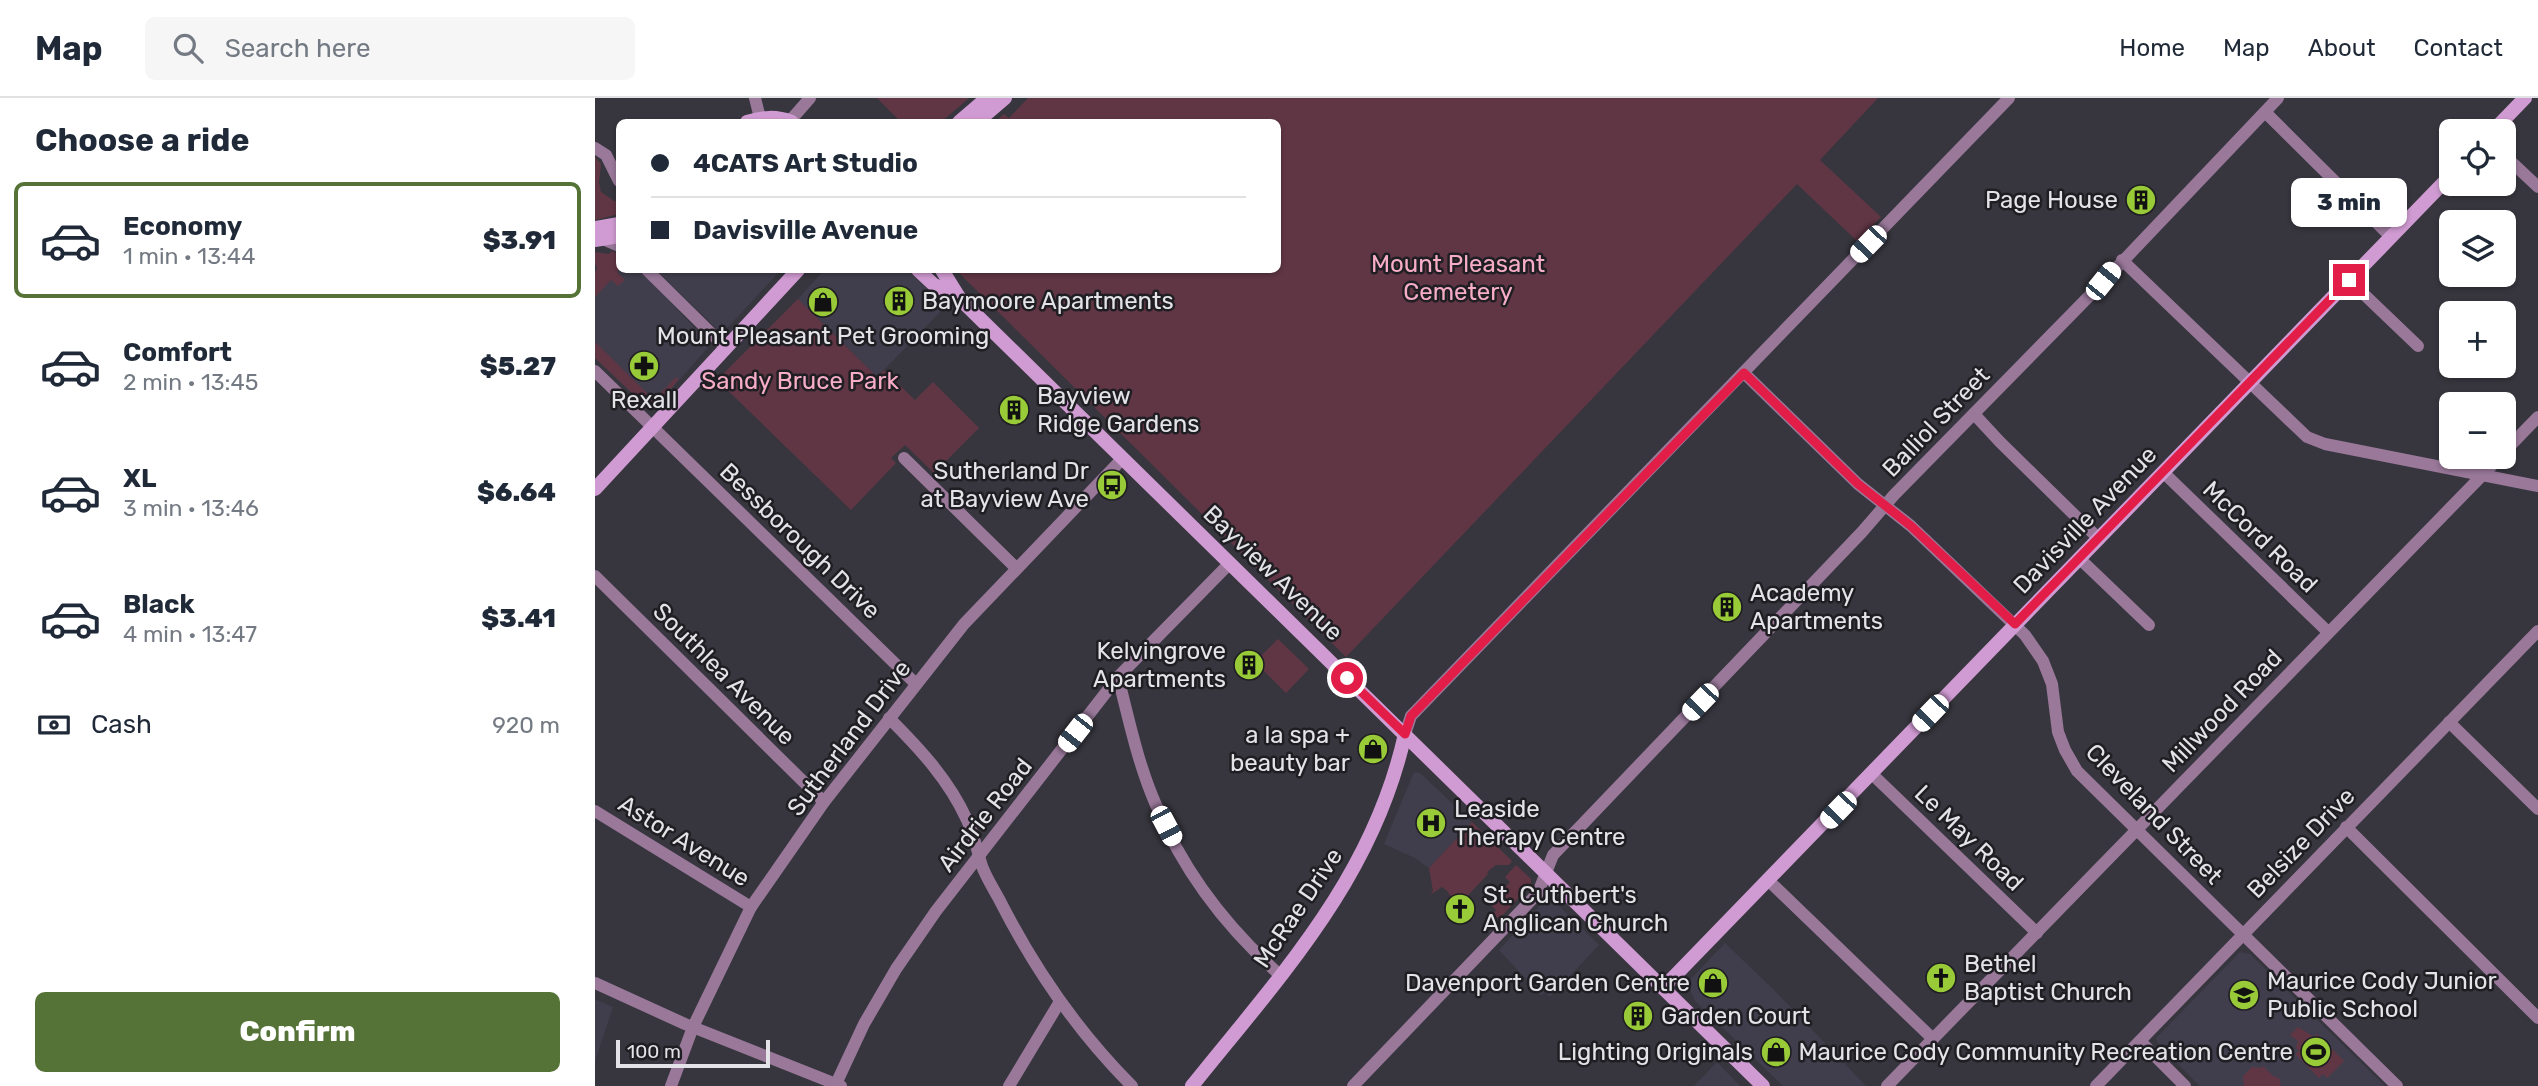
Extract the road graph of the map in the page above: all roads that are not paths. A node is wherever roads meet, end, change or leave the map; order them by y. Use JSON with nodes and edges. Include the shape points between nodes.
{"nodes":[{"id":1,"x":755,"y":98,"type":"edge"},
{"id":2,"x":810,"y":98,"type":"edge"},
{"id":3,"x":987,"y":98,"type":"edge"},
{"id":4,"x":1005,"y":98,"type":"edge"},
{"id":5,"x":2009,"y":98,"type":"edge"},
{"id":6,"x":2278,"y":98,"type":"edge"},
{"id":7,"x":2525,"y":98,"type":"edge"},
{"id":8,"x":2265,"y":112,"type":"junction"},
{"id":9,"x":756,"y":119,"type":"edge"},
{"id":10,"x":792,"y":119,"type":"edge"},
{"id":11,"x":962,"y":119,"type":"edge"},
{"id":12,"x":980,"y":119,"type":"edge"},
{"id":13,"x":2505,"y":119,"type":"edge"},
{"id":14,"x":595,"y":148,"type":"edge"},
{"id":15,"x":2516,"y":166,"type":"edge"},
{"id":16,"x":616,"y":175,"type":"edge"},
{"id":17,"x":2439,"y":187,"type":"edge"},
{"id":18,"x":2538,"y":187,"type":"edge"},
{"id":19,"x":616,"y":225,"type":"edge"},
{"id":20,"x":598,"y":236,"type":"edge"},
{"id":21,"x":616,"y":236,"type":"edge"},
{"id":22,"x":2391,"y":237,"type":"junction"},
{"id":23,"x":616,"y":245,"type":"edge"},
{"id":24,"x":2122,"y":260,"type":"junction"},
{"id":25,"x":650,"y":273,"type":"edge"},
{"id":26,"x":796,"y":273,"type":"edge"},
{"id":27,"x":921,"y":273,"type":"edge"},
{"id":28,"x":944,"y":273,"type":"edge"},
{"id":29,"x":2349,"y":280,"type":"junction"},
{"id":30,"x":960,"y":299,"type":"junction"},
{"id":31,"x":2418,"y":346,"type":"dead end"},
{"id":32,"x":726,"y":348,"type":"junction"},
{"id":33,"x":595,"y":371,"type":"edge"},
{"id":34,"x":1744,"y":373,"type":"junction"},
{"id":35,"x":2250,"y":384,"type":"junction"},
{"id":36,"x":1974,"y":414,"type":"junction"},
{"id":37,"x":2538,"y":417,"type":"edge"},
{"id":38,"x":655,"y":427,"type":"junction"},
{"id":39,"x":2516,"y":440,"type":"edge"},
{"id":40,"x":904,"y":458,"type":"dead end"},
{"id":41,"x":1123,"y":458,"type":"junction"},
{"id":42,"x":2488,"y":469,"type":"edge"},
{"id":43,"x":2164,"y":472,"type":"junction"},
{"id":44,"x":2482,"y":475,"type":"junction"},
{"id":45,"x":2538,"y":486,"type":"edge"},
{"id":46,"x":595,"y":489,"type":"edge"},
{"id":47,"x":1885,"y":505,"type":"junction"},
{"id":48,"x":2099,"y":539,"type":"junction"},
{"id":49,"x":2080,"y":559,"type":"junction"},
{"id":50,"x":1230,"y":563,"type":"junction"},
{"id":51,"x":1016,"y":568,"type":"junction"},
{"id":52,"x":595,"y":576,"type":"edge"},
{"id":53,"x":2015,"y":624,"type":"junction"},
{"id":54,"x":2149,"y":625,"type":"dead end"},
{"id":55,"x":2538,"y":631,"type":"edge"},
{"id":56,"x":2328,"y":632,"type":"junction"},
{"id":57,"x":1118,"y":677,"type":"junction"},
{"id":58,"x":916,"y":684,"type":"junction"},
{"id":59,"x":890,"y":718,"type":"junction"},
{"id":60,"x":2449,"y":722,"type":"junction"},
{"id":61,"x":1405,"y":734,"type":"junction"},
{"id":62,"x":1872,"y":774,"type":"junction"},
{"id":63,"x":824,"y":802,"type":"junction"},
{"id":64,"x":2538,"y":809,"type":"edge"},
{"id":65,"x":595,"y":811,"type":"edge"},
{"id":66,"x":2346,"y":827,"type":"junction"},
{"id":67,"x":2135,"y":830,"type":"junction"},
{"id":68,"x":980,"y":855,"type":"junction"},
{"id":69,"x":1546,"y":873,"type":"junction"},
{"id":70,"x":1769,"y":881,"type":"junction"},
{"id":71,"x":751,"y":907,"type":"junction"},
{"id":72,"x":2037,"y":933,"type":"junction"},
{"id":73,"x":2242,"y":934,"type":"junction"},
{"id":74,"x":1281,"y":976,"type":"junction"},
{"id":75,"x":595,"y":983,"type":"edge"},
{"id":76,"x":1663,"y":988,"type":"junction"},
{"id":77,"x":1059,"y":1003,"type":"junction"},
{"id":78,"x":2538,"y":1018,"type":"edge"},
{"id":79,"x":693,"y":1027,"type":"junction"},
{"id":80,"x":1933,"y":1039,"type":"junction"},
{"id":81,"x":2140,"y":1041,"type":"junction"},
{"id":82,"x":1359,"y":1084,"type":"edge"},
{"id":83,"x":837,"y":1085,"type":"edge"},
{"id":84,"x":671,"y":1086,"type":"edge"},
{"id":85,"x":1009,"y":1086,"type":"edge"},
{"id":86,"x":1132,"y":1086,"type":"edge"},
{"id":87,"x":1192,"y":1086,"type":"edge"},
{"id":88,"x":1763,"y":1086,"type":"edge"},
{"id":89,"x":1887,"y":1086,"type":"edge"},
{"id":90,"x":2096,"y":1086,"type":"edge"},
{"id":91,"x":2185,"y":1086,"type":"edge"},
{"id":92,"x":2397,"y":1086,"type":"edge"}],
"edges":[{"from":1,"to":9,"type":"street"},
{"from":2,"to":10,"type":"street"},
{"from":3,"to":11,"type":"street"},
{"from":4,"to":12,"type":"street"},
{"from":5,"to":34,"type":"street"},
{"from":6,"to":8,"type":"street","name":"Balliol Street"},
{"from":7,"to":13,"type":"street"},
{"from":8,"to":22,"type":"street"},
{"from":8,"to":24,"type":"street","name":"Balliol Street"},
{"from":14,"to":16,"type":"street","via":[[606,155]]},
{"from":15,"to":18,"type":"street"},
{"from":17,"to":22,"type":"street","name":"Davisville Avenue"},
{"from":19,"to":20,"type":"street"},
{"from":20,"to":21,"type":"street"},
{"from":20,"to":23,"type":"street"},
{"from":22,"to":29,"type":"street","name":"Davisville Avenue"},
{"from":24,"to":35,"type":"street"},
{"from":24,"to":36,"type":"street","name":"Balliol Street"},
{"from":25,"to":32,"type":"street"},
{"from":26,"to":32,"type":"street"},
{"from":27,"to":30,"type":"street","name":"Bayview Avenue"},
{"from":28,"to":30,"type":"street","name":"Bayview Avenue"},
{"from":29,"to":31,"type":"street"},
{"from":29,"to":35,"type":"street","name":"Davisville Avenue"},
{"from":30,"to":41,"type":"street","name":"Bayview Avenue"},
{"from":32,"to":38,"type":"street"},
{"from":33,"to":38,"type":"street","name":"Bessborough Drive"},
{"from":34,"to":47,"type":"street","name":"Cleveland Street"},
{"from":34,"to":61,"type":"street","via":[[1411,716]]},
{"from":35,"to":43,"type":"street","name":"Davisville Avenue"},
{"from":35,"to":44,"type":"street","via":[[2316,442]]},
{"from":36,"to":47,"type":"street","name":"Balliol Street"},
{"from":36,"to":48,"type":"street"},
{"from":37,"to":39,"type":"street"},
{"from":38,"to":46,"type":"street"},
{"from":38,"to":58,"type":"street","name":"Bessborough Drive"},
{"from":40,"to":51,"type":"street"},
{"from":41,"to":50,"type":"street","name":"Bayview Avenue"},
{"from":41,"to":51,"type":"street","name":"Sutherland Drive"},
{"from":42,"to":44,"type":"street","name":"Millwood Road"},
{"from":43,"to":48,"type":"street","name":"Davisville Avenue"},
{"from":43,"to":56,"type":"street","name":"McCord Road"},
{"from":44,"to":45,"type":"street"},
{"from":44,"to":56,"type":"street","name":"Millwood Road"},
{"from":47,"to":53,"type":"street","name":"Cleveland Street"},
{"from":47,"to":69,"type":"street","name":"Balliol Street","via":[[1553,855]]},
{"from":48,"to":49,"type":"street","name":"Davisville Avenue"},
{"from":49,"to":53,"type":"street","name":"Davisville Avenue"},
{"from":49,"to":54,"type":"street"},
{"from":50,"to":57,"type":"street","name":"Airdrie Road"},
{"from":50,"to":61,"type":"street","name":"Bayview Avenue"},
{"from":51,"to":58,"type":"street","name":"Sutherland Drive"},
{"from":52,"to":63,"type":"street","name":"Southlea Avenue"},
{"from":53,"to":62,"type":"street","name":"Davisville Avenue"},
{"from":53,"to":67,"type":"street","name":"Cleveland Street","via":[[2043,661],[2052,684],[2058,732],[2069,760]]},
{"from":55,"to":60,"type":"street","name":"Belsize Drive"},
{"from":56,"to":67,"type":"street","name":"Millwood Road"},
{"from":57,"to":68,"type":"street","name":"Airdrie Road"},
{"from":57,"to":74,"type":"street","via":[[1145,777],[1170,832],[1215,906]]},
{"from":58,"to":59,"type":"street","name":"Sutherland Drive"},
{"from":59,"to":63,"type":"street","name":"Sutherland Drive"},
{"from":59,"to":68,"type":"street","via":[[952,793]]},
{"from":60,"to":64,"type":"street"},
{"from":60,"to":66,"type":"street","name":"Belsize Drive"},
{"from":61,"to":69,"type":"street","name":"Bayview Avenue"},
{"from":61,"to":74,"type":"street","name":"McRae Drive","via":[[1390,789],[1365,848],[1343,890]]},
{"from":62,"to":70,"type":"street","name":"Davisville Avenue"},
{"from":62,"to":72,"type":"street","name":"Le May Road"},
{"from":63,"to":71,"type":"street","name":"Sutherland Drive"},
{"from":65,"to":71,"type":"street","name":"Astor Avenue"},
{"from":66,"to":73,"type":"street","name":"Belsize Drive"},
{"from":66,"to":78,"type":"street"},
{"from":67,"to":72,"type":"street","name":"Millwood Road"},
{"from":67,"to":73,"type":"street","name":"Cleveland Street"},
{"from":68,"to":77,"type":"street","via":[[1018,937]]},
{"from":68,"to":83,"type":"street","name":"Airdrie Road","via":[[896,970],[864,1024]]},
{"from":69,"to":76,"type":"street","name":"Bayview Avenue"},
{"from":69,"to":82,"type":"street","name":"Balliol Street","via":[[1538,892]]},
{"from":70,"to":76,"type":"street","name":"Davisville Avenue"},
{"from":70,"to":80,"type":"street"},
{"from":71,"to":79,"type":"street","name":"Sutherland Drive"},
{"from":72,"to":80,"type":"street","name":"Millwood Road"},
{"from":73,"to":81,"type":"street","name":"Belsize Drive"},
{"from":73,"to":92,"type":"street","name":"Cleveland Street"},
{"from":74,"to":87,"type":"street","name":"McRae Drive"},
{"from":75,"to":79,"type":"street"},
{"from":76,"to":88,"type":"street","name":"Bayview Avenue"},
{"from":77,"to":85,"type":"street"},
{"from":77,"to":86,"type":"street"},
{"from":79,"to":83,"type":"street"},
{"from":79,"to":84,"type":"street","name":"Sutherland Drive"},
{"from":80,"to":89,"type":"street","name":"Millwood Road"},
{"from":81,"to":90,"type":"street","name":"Belsize Drive"},
{"from":81,"to":91,"type":"street"}]}
